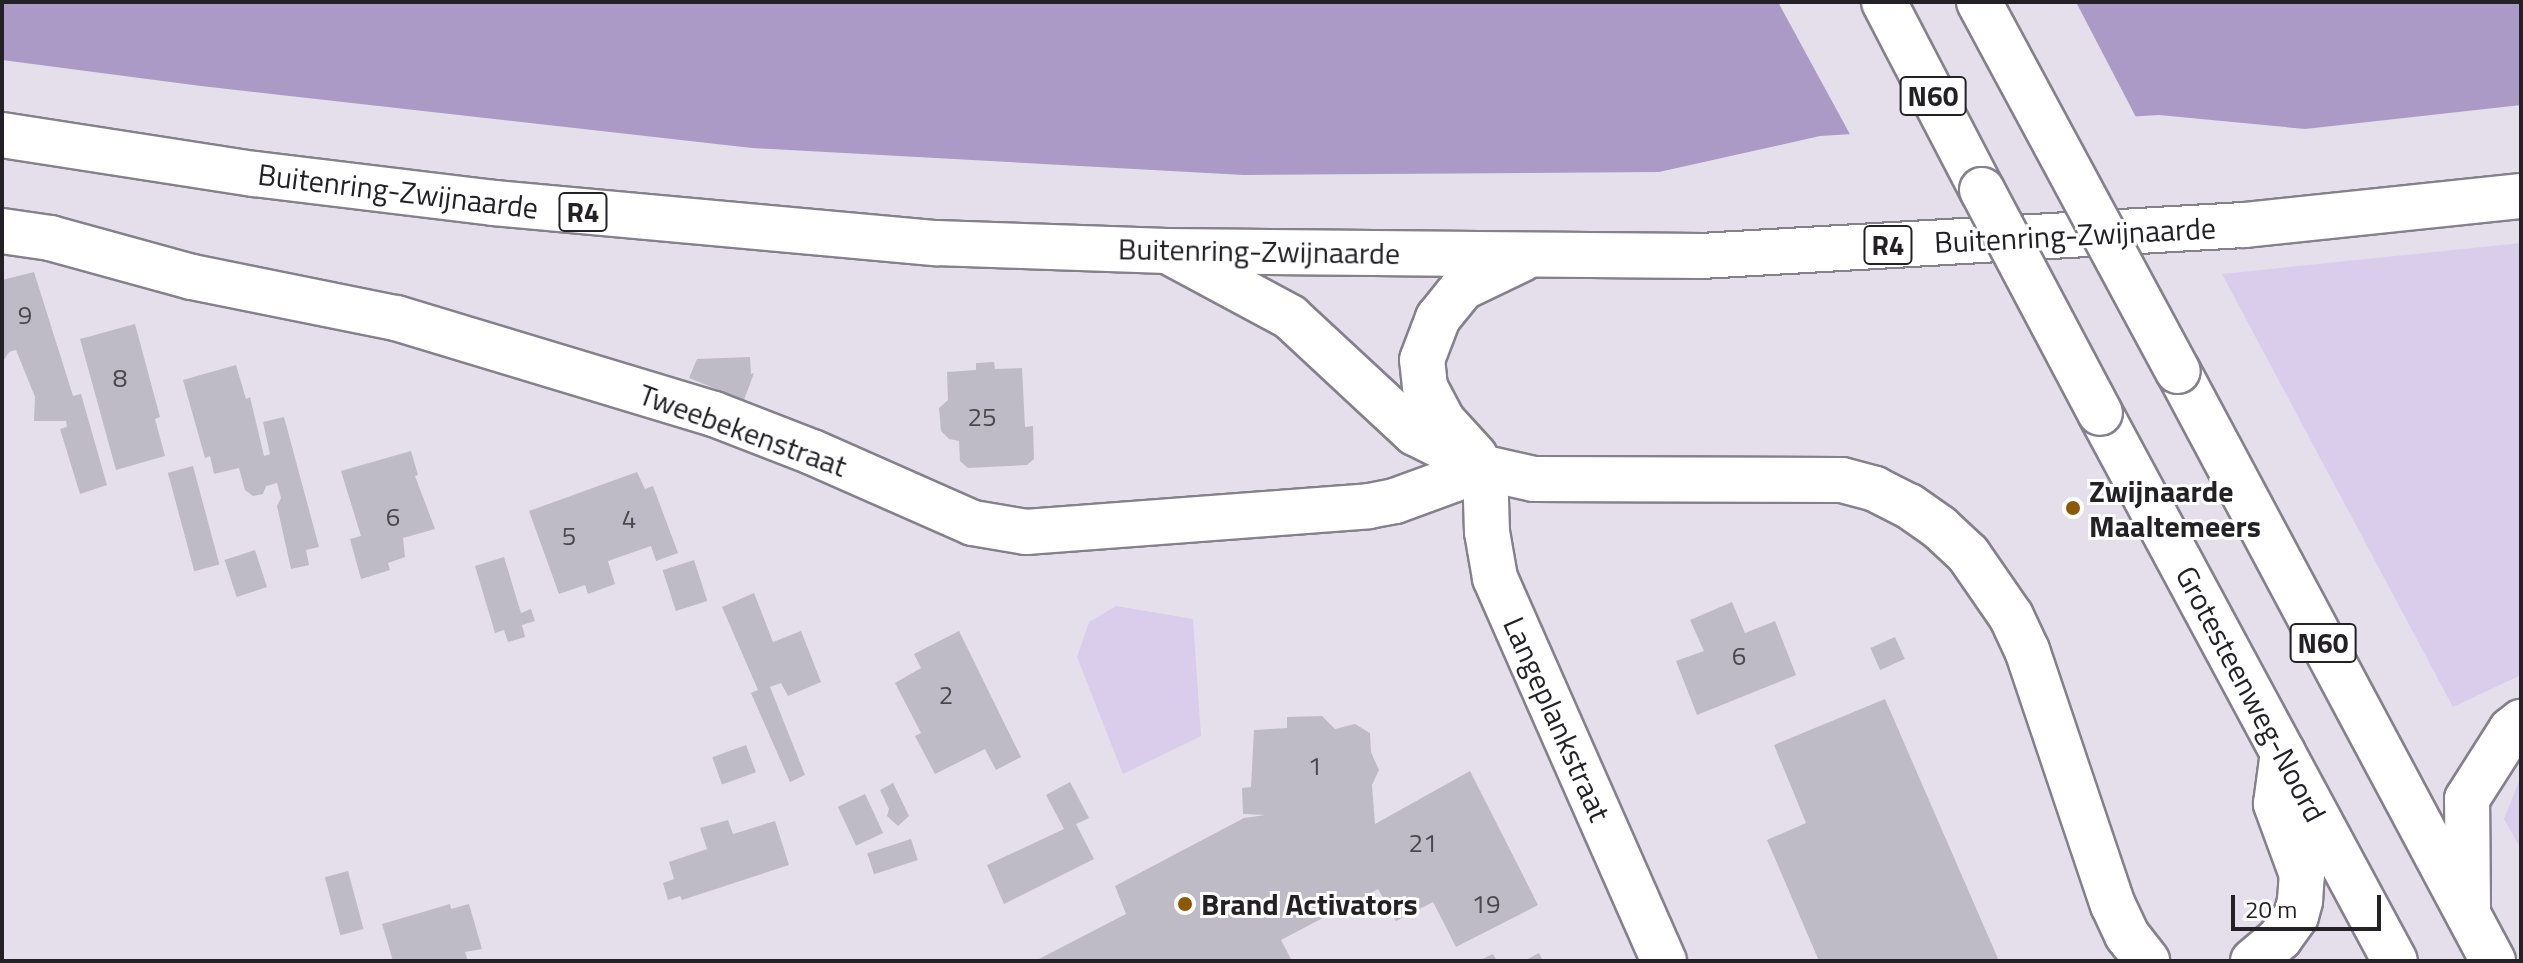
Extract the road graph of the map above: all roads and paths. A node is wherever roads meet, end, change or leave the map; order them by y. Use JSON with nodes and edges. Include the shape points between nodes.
{"nodes":[{"id":1,"x":1884,"y":2,"type":"edge"},
{"id":2,"x":1979,"y":2,"type":"edge"},
{"id":3,"x":2,"y":135,"type":"edge"},
{"id":4,"x":2521,"y":196,"type":"edge"},
{"id":5,"x":2,"y":231,"type":"edge"},
{"id":6,"x":1167,"y":251,"type":"junction"},
{"id":7,"x":1531,"y":254,"type":"junction"},
{"id":8,"x":1485,"y":468,"type":"junction"},
{"id":9,"x":2521,"y":722,"type":"edge"},
{"id":10,"x":2283,"y":752,"type":"junction"},
{"id":11,"x":2468,"y":916,"type":"junction"},
{"id":12,"x":2491,"y":958,"type":"edge"},
{"id":13,"x":1664,"y":961,"type":"edge"},
{"id":14,"x":2147,"y":961,"type":"edge"},
{"id":15,"x":2253,"y":961,"type":"edge"},
{"id":16,"x":2395,"y":961,"type":"edge"}],
"edges":[{"from":1,"to":10,"type":"main road","name":"Grotesteenweg-Noord","number":"N60","bridge":true},
{"from":2,"to":11,"type":"main road","number":"N60","bridge":true},
{"from":3,"to":6,"type":"main road","name":"Buitenring-Zwijnaarde","number":"R4","via":[[508,205],[936,243]]},
{"from":4,"to":7,"type":"main road","name":"Buitenring-Zwijnaarde","number":"R4","via":[[2228,226],[1701,256]]},
{"from":5,"to":8,"type":"main road","name":"Tweebekenstraat","via":[[396,318],[714,414],[973,523],[1026,532],[1369,506]]},
{"from":6,"to":7,"type":"main road","name":"Buitenring-Zwijnaarde","number":"R4"},
{"from":6,"to":8,"type":"main road","number":"R4","via":[[1290,317],[1415,433]]},
{"from":7,"to":8,"type":"main road","via":[[1462,288],[1438,318],[1422,360],[1425,387],[1443,421]]},
{"from":8,"to":13,"type":"main road","name":"Langeplankstraat","via":[[1495,578]]},
{"from":8,"to":14,"type":"main road","via":[[1534,479],[1842,480],[1886,495],[1939,527],[1983,573],[2017,627],[2113,905]]},
{"from":9,"to":11,"type":"main road","via":[[2467,799]]},
{"from":10,"to":15,"type":"main road","via":[[2276,804],[2302,875],[2300,901],[2280,938]]},
{"from":10,"to":16,"type":"main road","name":"Grotesteenweg-Noord","number":"N60"},
{"from":11,"to":12,"type":"main road","number":"N60"}]}
